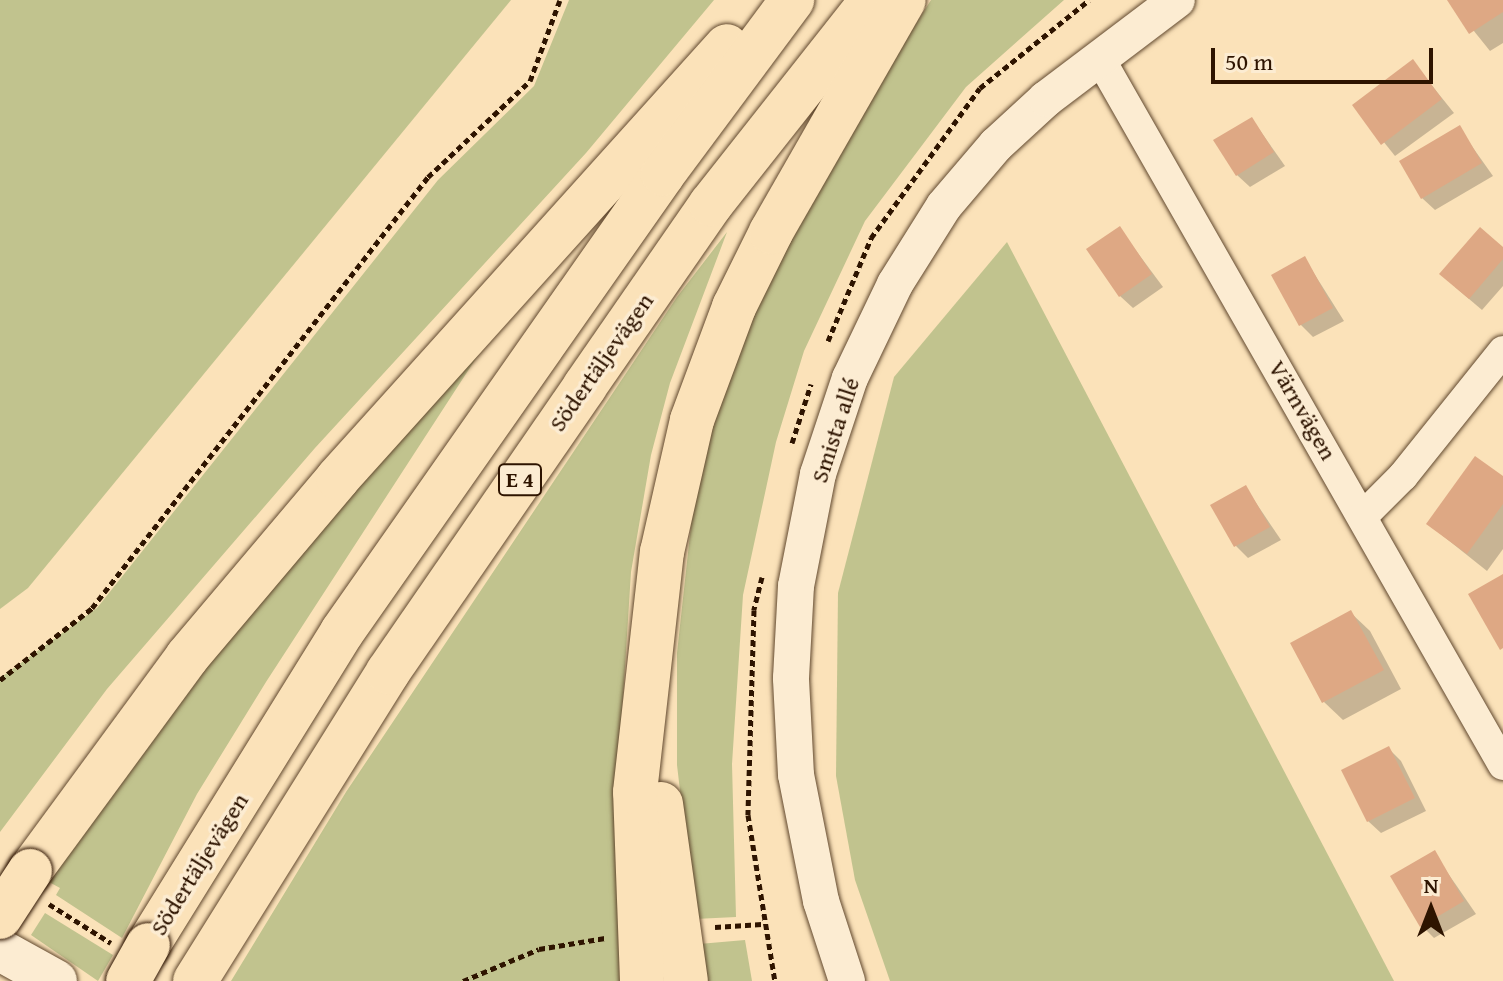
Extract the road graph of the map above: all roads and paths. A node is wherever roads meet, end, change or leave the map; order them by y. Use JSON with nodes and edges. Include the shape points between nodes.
{"nodes":[{"id":1,"x":560,"y":0,"type":"edge"},
{"id":2,"x":769,"y":0,"type":"edge"},
{"id":3,"x":792,"y":0,"type":"edge"},
{"id":4,"x":872,"y":0,"type":"edge"},
{"id":5,"x":904,"y":0,"type":"edge"},
{"id":6,"x":1177,"y":0,"type":"edge"},
{"id":7,"x":1099,"y":57,"type":"junction"},
{"id":8,"x":1503,"y":351,"type":"edge"},
{"id":9,"x":1363,"y":516,"type":"junction"},
{"id":10,"x":649,"y":662,"type":"junction"},
{"id":11,"x":0,"y":680,"type":"edge"},
{"id":12,"x":1503,"y":765,"type":"edge"},
{"id":13,"x":17,"y":897,"type":"edge"},
{"id":14,"x":762,"y":924,"type":"dead end"},
{"id":15,"x":703,"y":928,"type":"dead end"},
{"id":16,"x":622,"y":935,"type":"dead end"},
{"id":17,"x":0,"y":950,"type":"edge"},
{"id":18,"x":132,"y":958,"type":"edge"},
{"id":19,"x":196,"y":980,"type":"edge"},
{"id":20,"x":56,"y":981,"type":"edge"},
{"id":21,"x":463,"y":981,"type":"edge"},
{"id":22,"x":642,"y":981,"type":"edge"},
{"id":23,"x":686,"y":981,"type":"edge"},
{"id":24,"x":847,"y":981,"type":"edge"}],
"edges":[{"from":1,"to":11,"type":"path","via":[[530,81],[428,177],[92,608]]},
{"from":2,"to":13,"type":"highway","via":[[318,502],[187,657]]},
{"from":3,"to":18,"type":"highway","name":"Södertäljevägen","number":"E 4","via":[[663,174],[342,632]]},
{"from":4,"to":19,"type":"highway","name":"Södertäljevägen","number":"E 4","via":[[711,204],[567,412],[388,672]]},
{"from":5,"to":10,"type":"highway","via":[[734,307],[692,420],[662,552]]},
{"from":6,"to":7,"type":"street","name":"Smista allé"},
{"from":7,"to":9,"type":"street","name":"Värnvägen"},
{"from":7,"to":24,"type":"street","name":"Smista allé","via":[[996,145],[944,206],[895,284],[850,378],[818,474],[796,586],[791,678],[795,747],[821,901]]},
{"from":8,"to":9,"type":"street","via":[[1403,476]]},
{"from":9,"to":12,"type":"street","name":"Värnvägen"},
{"from":10,"to":22,"type":"highway","via":[[635,792]]},
{"from":10,"to":23,"type":"highway","via":[[659,795]]},
{"from":13,"to":18,"type":"path"},
{"from":14,"to":15,"type":"path"},
{"from":16,"to":21,"type":"path","via":[[539,949]]},
{"from":17,"to":20,"type":"main road"}]}
